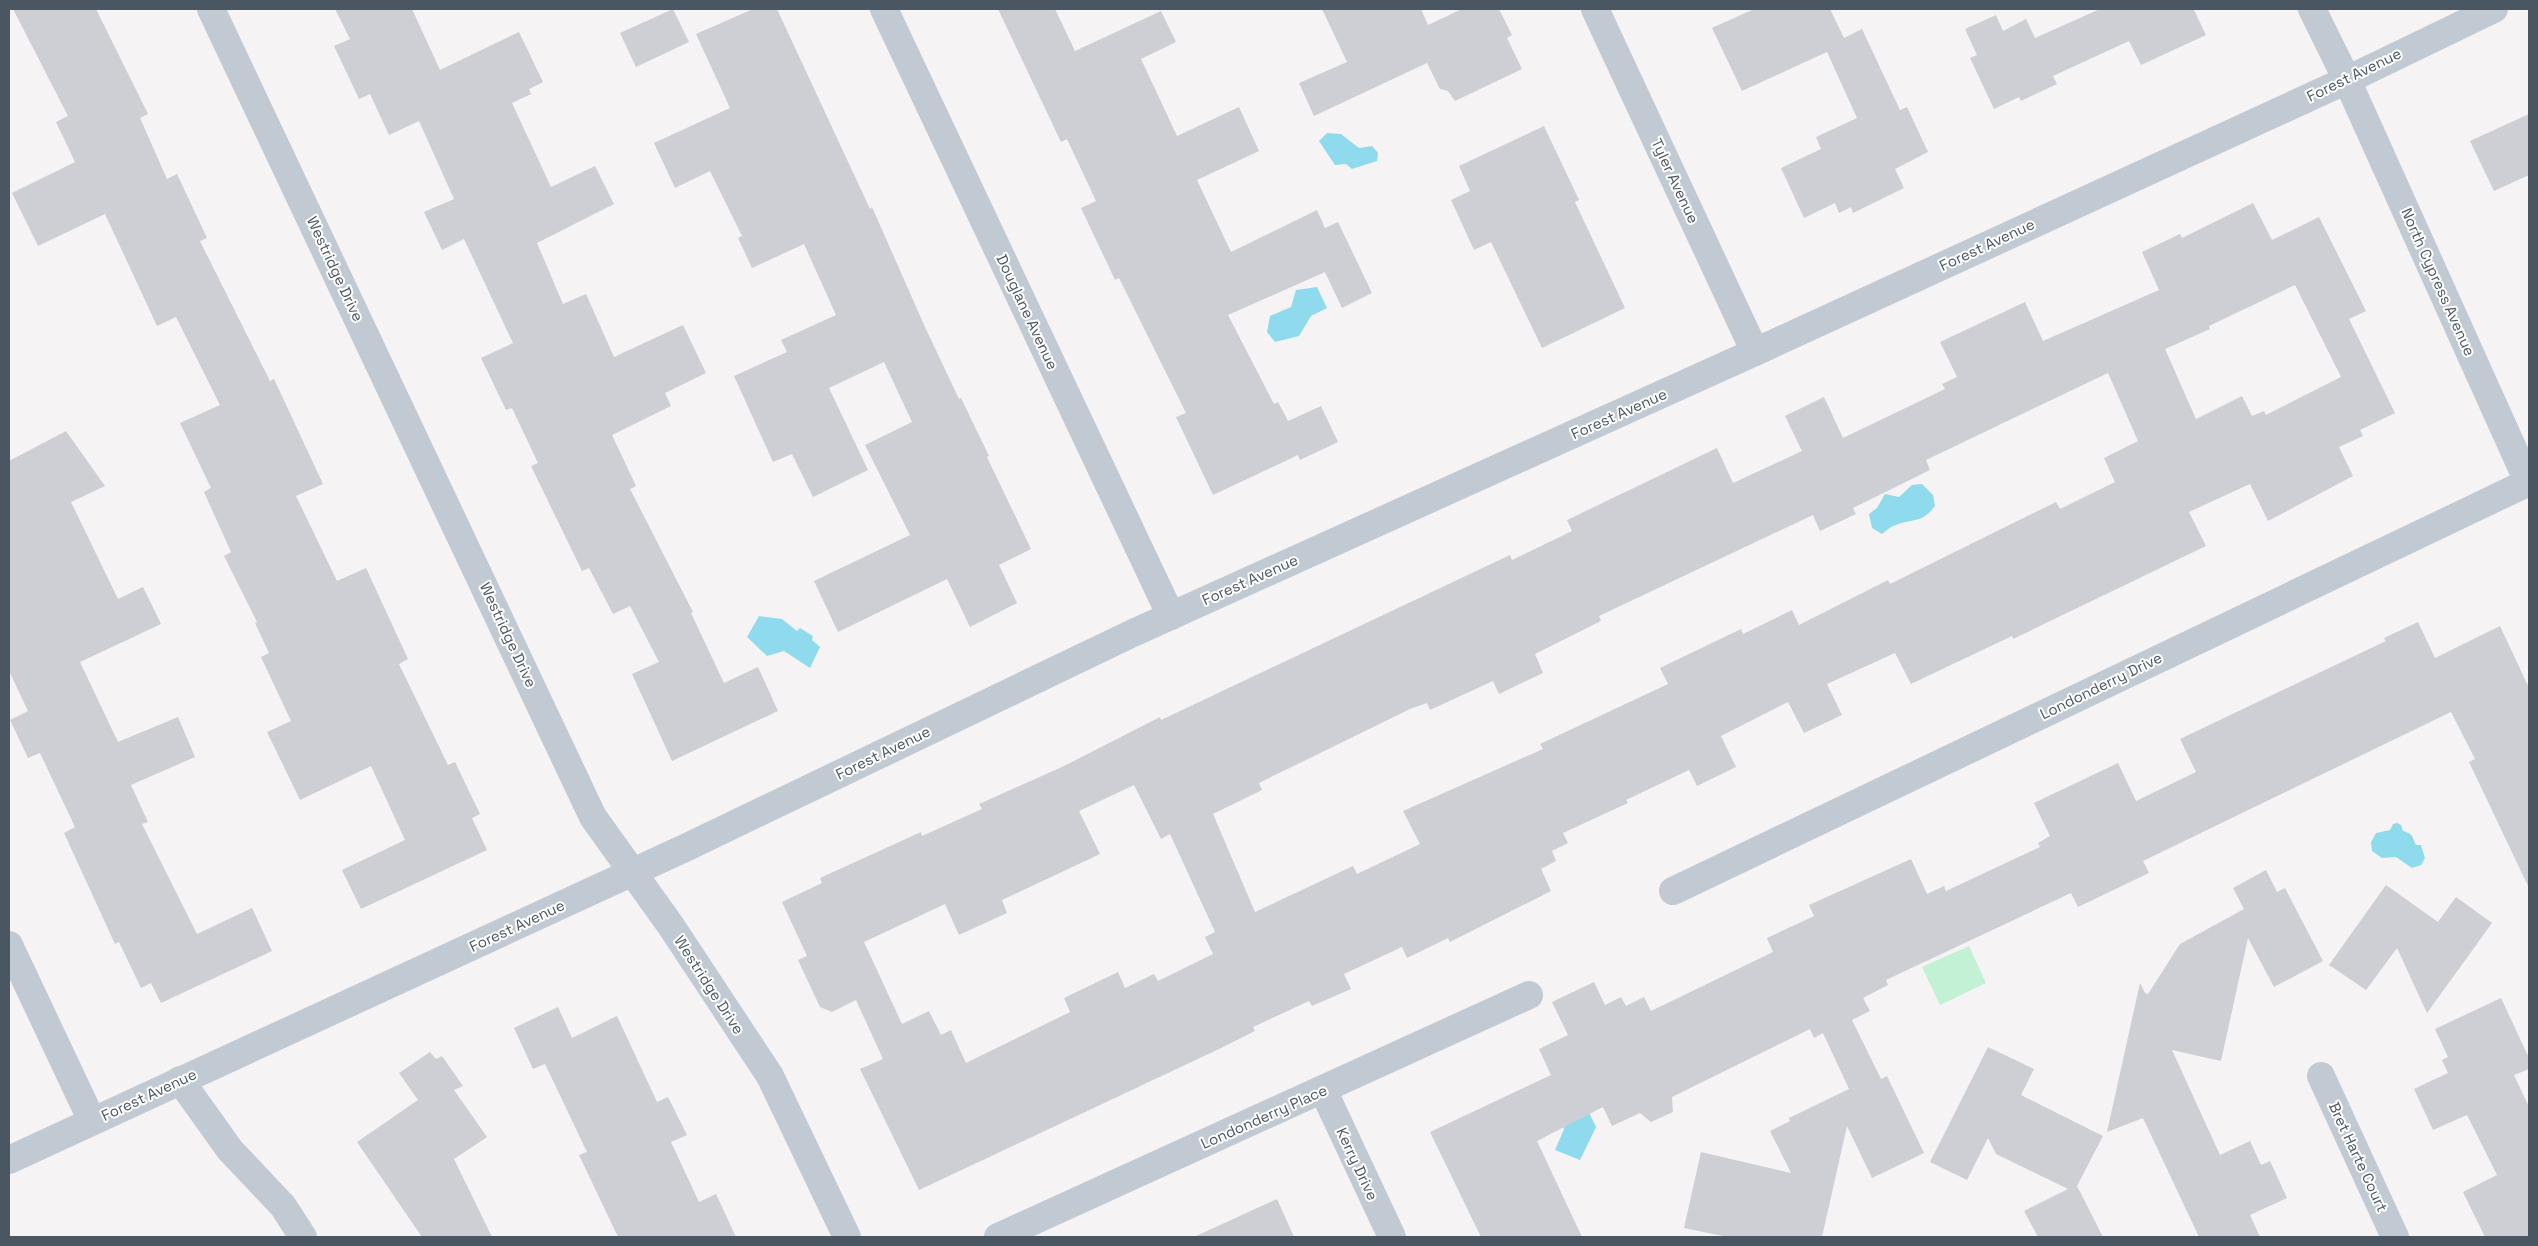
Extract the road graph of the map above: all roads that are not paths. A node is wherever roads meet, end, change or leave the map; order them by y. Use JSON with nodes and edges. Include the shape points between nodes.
{"nodes":[{"id":1,"x":212,"y":9,"type":"edge"},
{"id":2,"x":884,"y":9,"type":"edge"},
{"id":3,"x":1595,"y":9,"type":"edge"},
{"id":4,"x":2312,"y":9,"type":"edge"},
{"id":5,"x":2494,"y":9,"type":"edge"},
{"id":6,"x":2346,"y":80,"type":"junction"},
{"id":7,"x":1755,"y":352,"type":"junction"},
{"id":8,"x":2529,"y":483,"type":"edge"},
{"id":9,"x":1171,"y":616,"type":"junction"},
{"id":10,"x":632,"y":872,"type":"junction"},
{"id":11,"x":1673,"y":891,"type":"dead end"},
{"id":12,"x":9,"y":945,"type":"edge"},
{"id":13,"x":1529,"y":995,"type":"dead end"},
{"id":14,"x":2321,"y":1076,"type":"dead end"},
{"id":15,"x":180,"y":1080,"type":"junction"},
{"id":16,"x":1323,"y":1090,"type":"junction"},
{"id":17,"x":92,"y":1121,"type":"junction"},
{"id":18,"x":9,"y":1160,"type":"edge"},
{"id":19,"x":302,"y":1237,"type":"edge"},
{"id":20,"x":847,"y":1237,"type":"edge"},
{"id":21,"x":998,"y":1237,"type":"edge"},
{"id":22,"x":1392,"y":1237,"type":"edge"},
{"id":23,"x":2395,"y":1237,"type":"edge"}],
"edges":[{"from":1,"to":10,"type":"street","name":"Westridge Drive","via":[[593,817]]},
{"from":2,"to":9,"type":"street","name":"Douglane Avenue"},
{"from":3,"to":7,"type":"street","name":"Tyler Avenue"},
{"from":4,"to":6,"type":"street","name":"North Cypress Avenue"},
{"from":5,"to":6,"type":"street","name":"Forest Avenue"},
{"from":6,"to":7,"type":"street","name":"Forest Avenue"},
{"from":6,"to":8,"type":"street","name":"North Cypress Avenue"},
{"from":7,"to":9,"type":"street","name":"Forest Avenue"},
{"from":8,"to":11,"type":"street","name":"Londonderry Drive"},
{"from":9,"to":10,"type":"street","name":"Forest Avenue"},
{"from":10,"to":15,"type":"street","name":"Forest Avenue"},
{"from":10,"to":20,"type":"street","name":"Westridge Drive","via":[[770,1076]]},
{"from":12,"to":17,"type":"street"},
{"from":13,"to":16,"type":"street","name":"Londonderry Place"},
{"from":14,"to":23,"type":"street","name":"Bret Harte Court"},
{"from":15,"to":17,"type":"street","name":"Forest Avenue"},
{"from":15,"to":19,"type":"street","via":[[230,1150],[283,1206]]},
{"from":16,"to":21,"type":"street","name":"Londonderry Place"},
{"from":16,"to":22,"type":"street","name":"Kerry Drive"},
{"from":17,"to":18,"type":"street","name":"Forest Avenue"}]}
